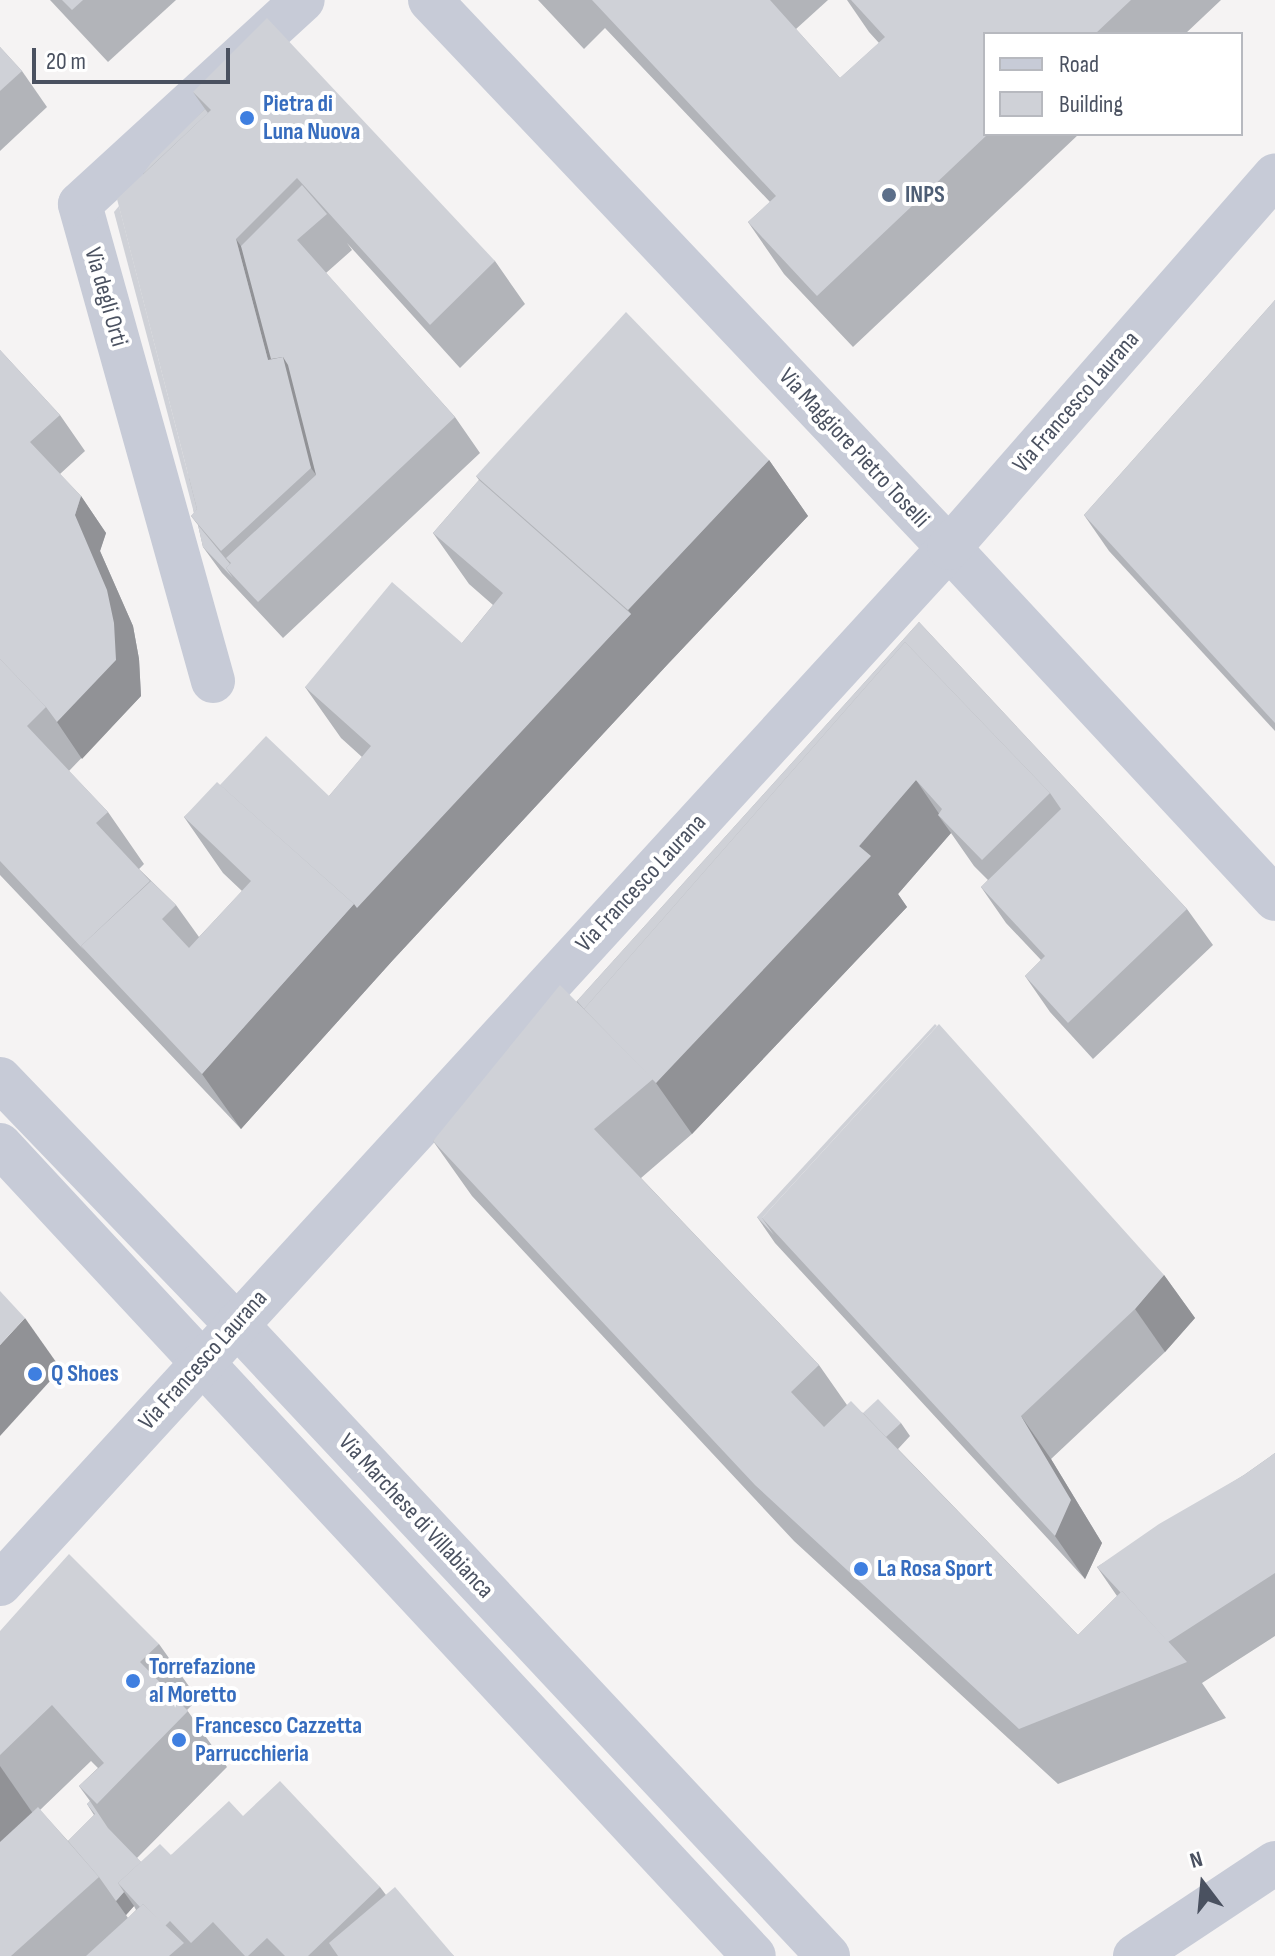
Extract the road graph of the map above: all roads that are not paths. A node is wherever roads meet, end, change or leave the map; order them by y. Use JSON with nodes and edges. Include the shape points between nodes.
{"nodes":[{"id":1,"x":303,"y":0,"type":"edge"},
{"id":2,"x":430,"y":0,"type":"edge"},
{"id":3,"x":1275,"y":175,"type":"edge"},
{"id":4,"x":949,"y":548,"type":"junction"},
{"id":5,"x":213,"y":681,"type":"dead end"},
{"id":6,"x":1275,"y":899,"type":"edge"},
{"id":7,"x":0,"y":1079,"type":"edge"},
{"id":8,"x":0,"y":1145,"type":"edge"},
{"id":9,"x":236,"y":1324,"type":"junction"},
{"id":10,"x":202,"y":1362,"type":"junction"},
{"id":11,"x":0,"y":1584,"type":"edge"},
{"id":12,"x":1275,"y":1863,"type":"edge"},
{"id":13,"x":754,"y":1956,"type":"edge"},
{"id":14,"x":828,"y":1956,"type":"edge"},
{"id":15,"x":1135,"y":1956,"type":"edge"}],
"edges":[{"from":1,"to":5,"type":"street","name":"Via degli Orti","via":[[80,204]]},
{"from":2,"to":4,"type":"street","name":"Via Maggiore Pietro Toselli"},
{"from":3,"to":4,"type":"street","name":"Via Francesco Laurana"},
{"from":4,"to":6,"type":"street","name":"Via Maggiore Pietro Toselli"},
{"from":4,"to":9,"type":"street","name":"Via Francesco Laurana"},
{"from":7,"to":9,"type":"street","name":"Via Marchese di Villabianca"},
{"from":8,"to":10,"type":"street"},
{"from":9,"to":10,"type":"street","name":"Via Francesco Laurana"},
{"from":9,"to":14,"type":"street","name":"Via Marchese di Villabianca"},
{"from":10,"to":11,"type":"street","name":"Via Francesco Laurana"},
{"from":10,"to":13,"type":"street"},
{"from":12,"to":15,"type":"street"}]}
